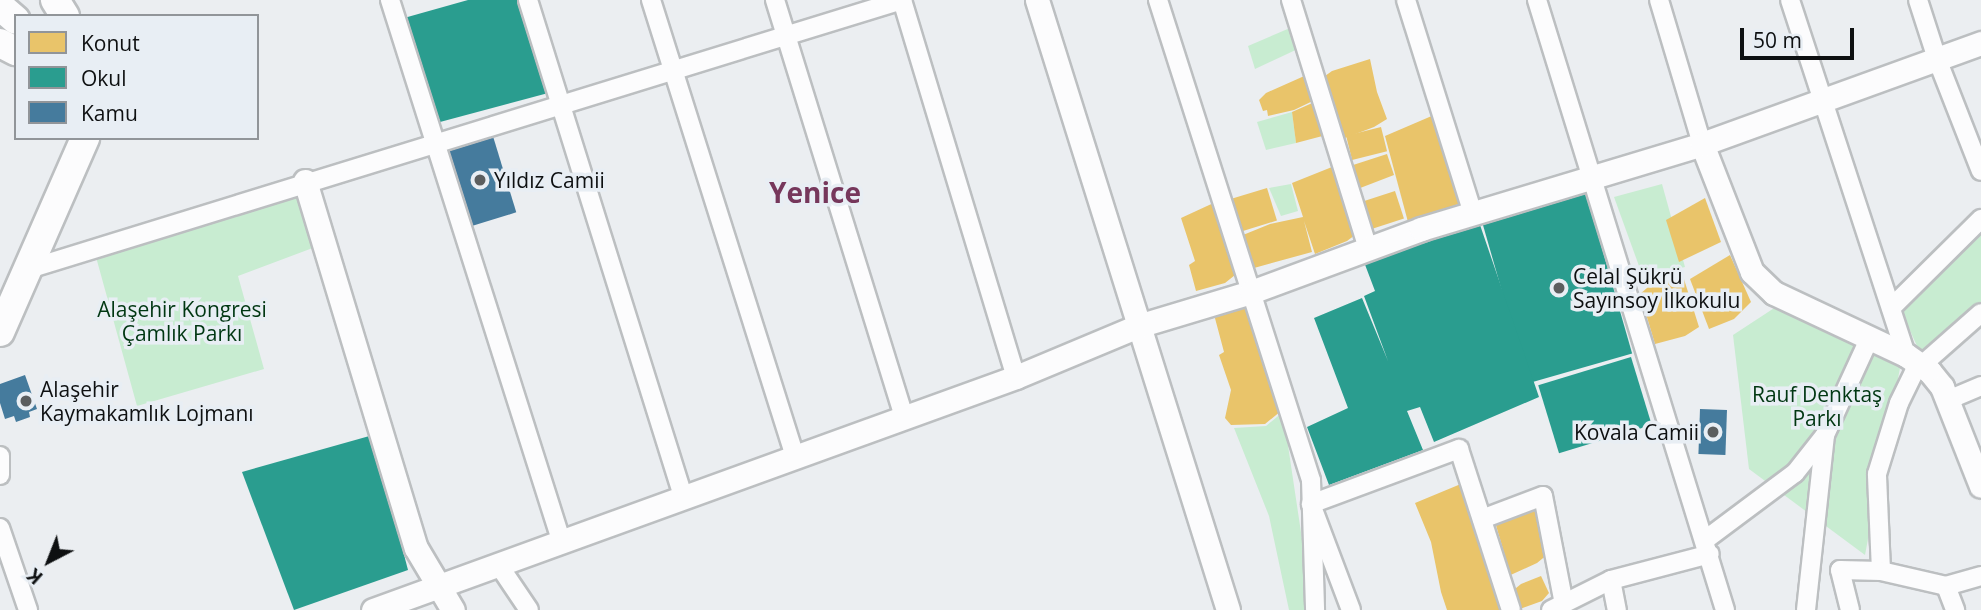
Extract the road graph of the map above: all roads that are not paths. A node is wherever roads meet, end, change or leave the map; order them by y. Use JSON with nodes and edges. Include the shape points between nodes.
{"nodes":[{"id":1,"x":390,"y":0,"type":"edge"},
{"id":2,"x":528,"y":0,"type":"edge"},
{"id":3,"x":651,"y":0,"type":"edge"},
{"id":4,"x":775,"y":0,"type":"edge"},
{"id":5,"x":902,"y":0,"type":"edge"},
{"id":6,"x":1037,"y":0,"type":"edge"},
{"id":7,"x":1158,"y":0,"type":"edge"},
{"id":8,"x":1291,"y":0,"type":"edge"},
{"id":9,"x":1406,"y":0,"type":"edge"},
{"id":10,"x":1537,"y":0,"type":"edge"},
{"id":11,"x":1659,"y":0,"type":"edge"},
{"id":12,"x":1790,"y":0,"type":"edge"},
{"id":13,"x":1918,"y":0,"type":"edge"},
{"id":14,"x":786,"y":35,"type":"junction"},
{"id":15,"x":1981,"y":43,"type":"edge"},
{"id":16,"x":1937,"y":60,"type":"junction"},
{"id":17,"x":673,"y":69,"type":"junction"},
{"id":18,"x":1822,"y":103,"type":"junction"},
{"id":19,"x":561,"y":104,"type":"junction"},
{"id":20,"x":71,"y":140,"type":"edge"},
{"id":21,"x":84,"y":140,"type":"edge"},
{"id":22,"x":435,"y":142,"type":"junction"},
{"id":23,"x":1702,"y":144,"type":"junction"},
{"id":24,"x":1981,"y":172,"type":"edge"},
{"id":25,"x":1591,"y":177,"type":"junction"},
{"id":26,"x":305,"y":181,"type":"junction"},
{"id":27,"x":1473,"y":214,"type":"junction"},
{"id":28,"x":1981,"y":219,"type":"edge"},
{"id":29,"x":1367,"y":246,"type":"junction"},
{"id":30,"x":29,"y":269,"type":"junction"},
{"id":31,"x":0,"y":289,"type":"edge"},
{"id":32,"x":1251,"y":292,"type":"junction"},
{"id":33,"x":1891,"y":308,"type":"junction"},
{"id":34,"x":1981,"y":313,"type":"edge"},
{"id":35,"x":1138,"y":326,"type":"junction"},
{"id":36,"x":0,"y":332,"type":"edge"},
{"id":37,"x":1870,"y":337,"type":"junction"},
{"id":38,"x":1915,"y":361,"type":"junction"},
{"id":39,"x":1016,"y":377,"type":"junction"},
{"id":40,"x":1981,"y":386,"type":"edge"},
{"id":41,"x":1948,"y":400,"type":"junction"},
{"id":42,"x":905,"y":417,"type":"junction"},
{"id":43,"x":1825,"y":435,"type":"junction"},
{"id":44,"x":0,"y":456,"type":"edge"},
{"id":45,"x":795,"y":457,"type":"junction"},
{"id":46,"x":0,"y":475,"type":"edge"},
{"id":47,"x":1980,"y":479,"type":"edge"},
{"id":48,"x":683,"y":496,"type":"junction"},
{"id":49,"x":1311,"y":504,"type":"junction"},
{"id":50,"x":1482,"y":519,"type":"junction"},
{"id":51,"x":0,"y":528,"type":"edge"},
{"id":52,"x":561,"y":540,"type":"junction"},
{"id":53,"x":1708,"y":547,"type":"junction"},
{"id":54,"x":498,"y":564,"type":"junction"},
{"id":55,"x":1881,"y":570,"type":"junction"},
{"id":56,"x":1981,"y":576,"type":"edge"},
{"id":57,"x":1611,"y":580,"type":"junction"},
{"id":58,"x":1946,"y":586,"type":"junction"},
{"id":59,"x":440,"y":587,"type":"junction"},
{"id":60,"x":1558,"y":607,"type":"edge"},
{"id":61,"x":28,"y":610,"type":"edge"},
{"id":62,"x":373,"y":610,"type":"edge"},
{"id":63,"x":453,"y":610,"type":"edge"},
{"id":64,"x":529,"y":610,"type":"edge"},
{"id":65,"x":1228,"y":610,"type":"edge"},
{"id":66,"x":1315,"y":610,"type":"edge"},
{"id":67,"x":1351,"y":610,"type":"edge"},
{"id":68,"x":1511,"y":610,"type":"edge"},
{"id":69,"x":1617,"y":610,"type":"edge"},
{"id":70,"x":1725,"y":610,"type":"edge"},
{"id":71,"x":1806,"y":610,"type":"edge"},
{"id":72,"x":1850,"y":610,"type":"edge"},
{"id":73,"x":1955,"y":610,"type":"edge"}],
"edges":[{"from":1,"to":22,"type":"street"},
{"from":2,"to":19,"type":"street"},
{"from":3,"to":17,"type":"street"},
{"from":4,"to":14,"type":"street"},
{"from":5,"to":14,"type":"street"},
{"from":5,"to":39,"type":"street"},
{"from":6,"to":35,"type":"street"},
{"from":7,"to":32,"type":"street"},
{"from":8,"to":29,"type":"street"},
{"from":9,"to":27,"type":"street"},
{"from":10,"to":25,"type":"street"},
{"from":11,"to":23,"type":"street"},
{"from":12,"to":18,"type":"street"},
{"from":13,"to":16,"type":"street"},
{"from":14,"to":17,"type":"street"},
{"from":14,"to":42,"type":"street"},
{"from":15,"to":16,"type":"street"},
{"from":16,"to":18,"type":"street"},
{"from":16,"to":24,"type":"street"},
{"from":17,"to":19,"type":"street"},
{"from":17,"to":45,"type":"street"},
{"from":18,"to":23,"type":"street"},
{"from":18,"to":33,"type":"street"},
{"from":19,"to":22,"type":"street"},
{"from":19,"to":48,"type":"street"},
{"from":20,"to":31,"type":"main road"},
{"from":21,"to":30,"type":"main road"},
{"from":22,"to":26,"type":"street"},
{"from":22,"to":52,"type":"street"},
{"from":23,"to":25,"type":"street"},
{"from":23,"to":37,"type":"street","via":[[1752,272],[1774,293]]},
{"from":25,"to":27,"type":"street"},
{"from":25,"to":53,"type":"street"},
{"from":26,"to":30,"type":"street"},
{"from":26,"to":59,"type":"street","via":[[416,548]]},
{"from":27,"to":29,"type":"street"},
{"from":28,"to":33,"type":"street"},
{"from":29,"to":32,"type":"street"},
{"from":30,"to":36,"type":"main road"},
{"from":32,"to":35,"type":"street"},
{"from":32,"to":49,"type":"street","via":[[1311,480]]},
{"from":33,"to":38,"type":"street"},
{"from":34,"to":38,"type":"street"},
{"from":35,"to":39,"type":"street"},
{"from":35,"to":65,"type":"street"},
{"from":37,"to":38,"type":"street"},
{"from":37,"to":43,"type":"street"},
{"from":38,"to":41,"type":"street","via":[[1942,387]]},
{"from":38,"to":55,"type":"street","via":[[1877,474]]},
{"from":39,"to":42,"type":"street"},
{"from":40,"to":41,"type":"street"},
{"from":41,"to":47,"type":"street"},
{"from":42,"to":45,"type":"street"},
{"from":43,"to":53,"type":"street","via":[[1795,473]]},
{"from":43,"to":71,"type":"street"},
{"from":44,"to":46,"type":"street"},
{"from":45,"to":48,"type":"street"},
{"from":48,"to":52,"type":"street"},
{"from":49,"to":50,"type":"street","via":[[1460,449]]},
{"from":49,"to":66,"type":"street"},
{"from":49,"to":67,"type":"street"},
{"from":50,"to":60,"type":"street","via":[[1543,496]]},
{"from":50,"to":68,"type":"street"},
{"from":51,"to":61,"type":"street"},
{"from":52,"to":54,"type":"street"},
{"from":53,"to":57,"type":"street"},
{"from":53,"to":70,"type":"street"},
{"from":54,"to":59,"type":"street"},
{"from":54,"to":64,"type":"street"},
{"from":55,"to":58,"type":"street"},
{"from":55,"to":72,"type":"street","via":[[1840,570]]},
{"from":56,"to":58,"type":"street"},
{"from":57,"to":60,"type":"street"},
{"from":57,"to":69,"type":"street"},
{"from":58,"to":73,"type":"street"},
{"from":59,"to":62,"type":"street"},
{"from":59,"to":63,"type":"street"}]}
